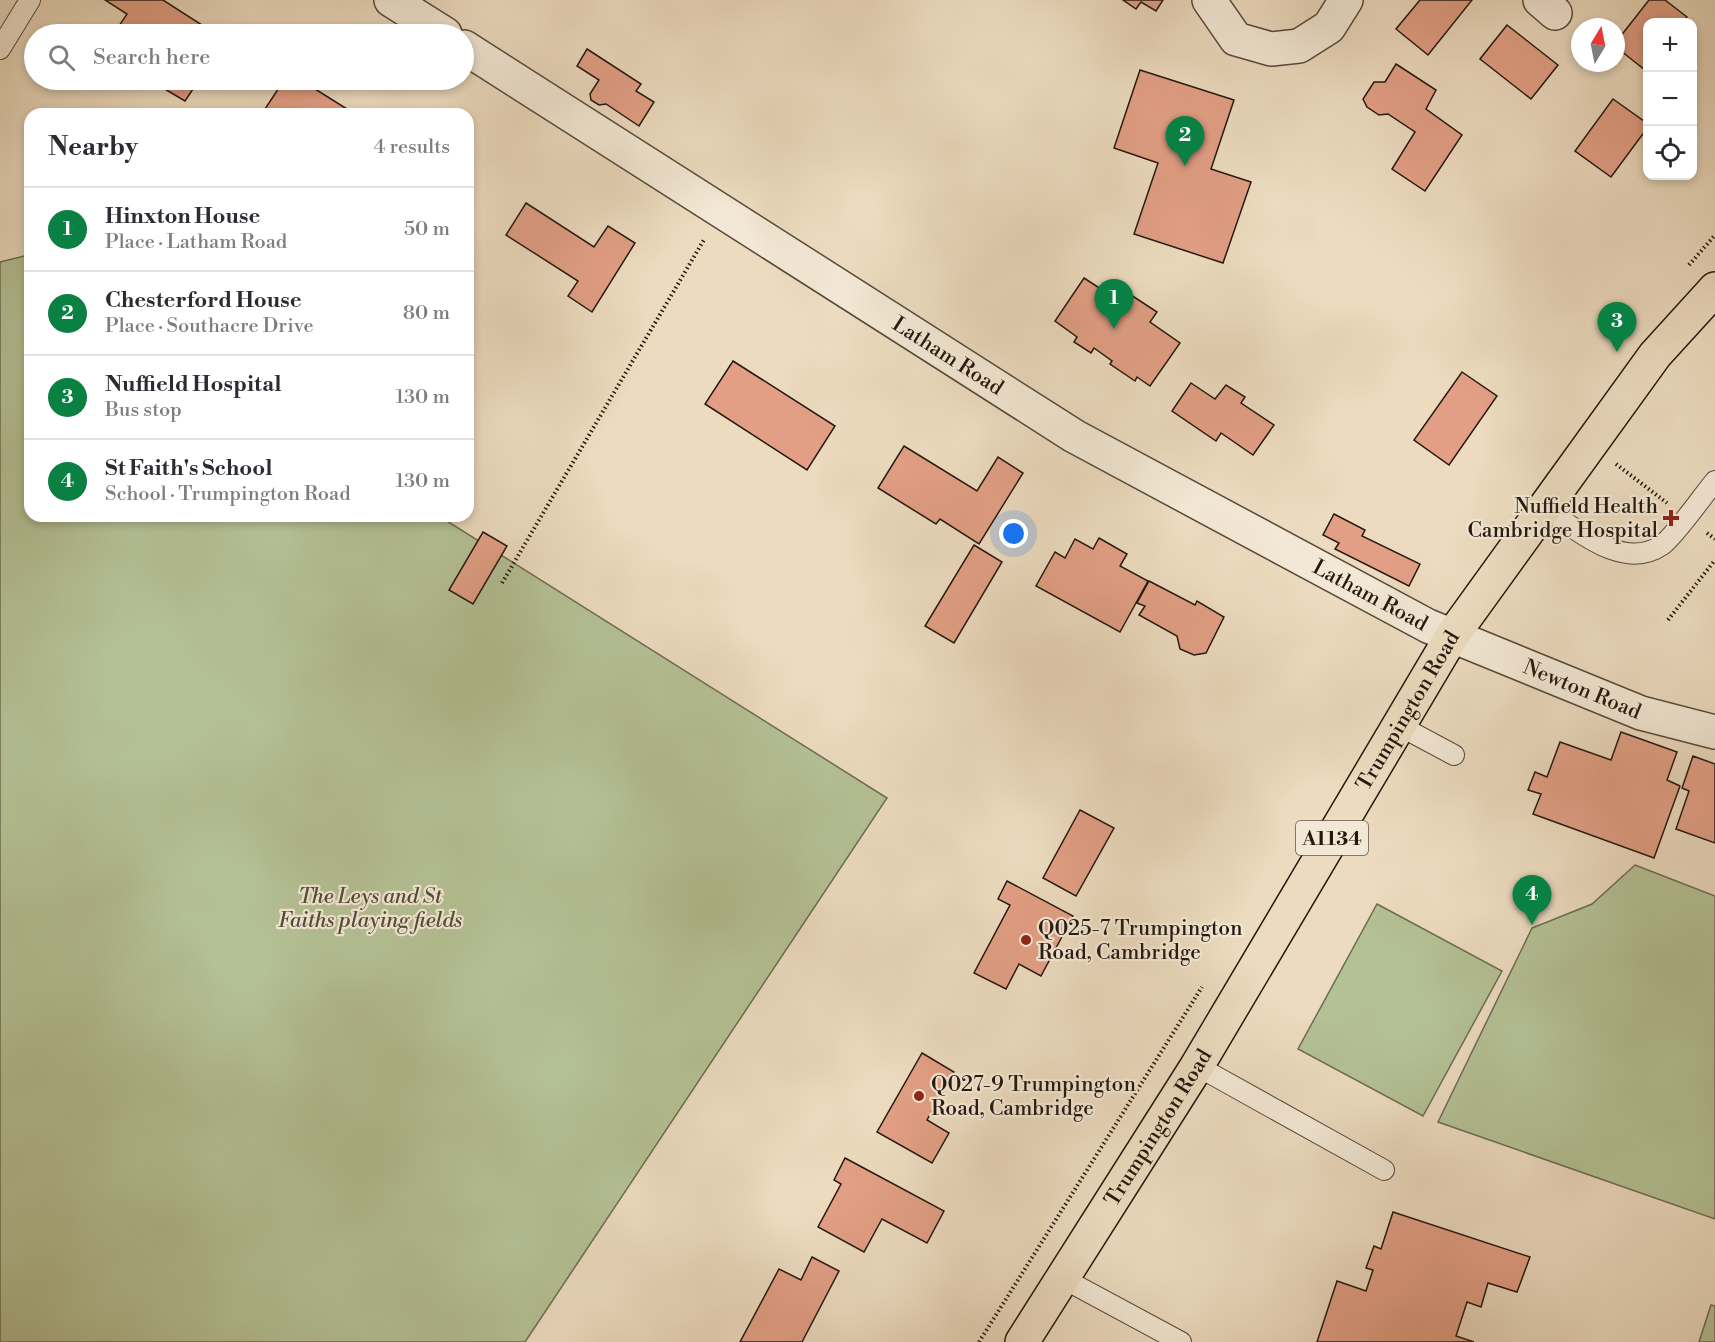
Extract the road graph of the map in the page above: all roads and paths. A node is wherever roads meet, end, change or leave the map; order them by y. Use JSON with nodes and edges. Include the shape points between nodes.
{"nodes":[{"id":1,"x":30,"y":0,"type":"edge"},
{"id":2,"x":391,"y":0,"type":"edge"},
{"id":3,"x":1209,"y":0,"type":"edge"},
{"id":4,"x":1346,"y":0,"type":"edge"},
{"id":5,"x":429,"y":24,"type":"edge"},
{"id":6,"x":0,"y":49,"type":"edge"},
{"id":7,"x":474,"y":53,"type":"edge"},
{"id":8,"x":721,"y":212,"type":"junction"},
{"id":9,"x":1715,"y":289,"type":"edge"},
{"id":10,"x":1592,"y":445,"type":"junction"},
{"id":11,"x":1715,"y":480,"type":"edge"},
{"id":12,"x":1545,"y":508,"type":"junction"},
{"id":13,"x":1685,"y":517,"type":"junction"},
{"id":14,"x":1715,"y":539,"type":"edge"},
{"id":15,"x":1715,"y":560,"type":"edge"},
{"id":16,"x":502,"y":583,"type":"dead end"},
{"id":17,"x":1668,"y":620,"type":"dead end"},
{"id":18,"x":1452,"y":636,"type":"junction"},
{"id":19,"x":1398,"y":725,"type":"junction"},
{"id":20,"x":1715,"y":732,"type":"edge"},
{"id":21,"x":1454,"y":755,"type":"dead end"},
{"id":22,"x":1197,"y":1066,"type":"junction"},
{"id":23,"x":1383,"y":1170,"type":"dead end"},
{"id":24,"x":1064,"y":1279,"type":"junction"},
{"id":25,"x":1022,"y":1342,"type":"edge"},
{"id":26,"x":1181,"y":1342,"type":"edge"}],
"edges":[{"from":1,"to":6,"type":"lane"},
{"from":2,"to":5,"type":"street"},
{"from":3,"to":4,"type":"street","via":[[1236,39],[1271,49],[1299,46],[1329,27]]},
{"from":7,"to":8,"type":"street","name":"Latham Road"},
{"from":8,"to":16,"type":"path"},
{"from":8,"to":18,"type":"street","name":"Latham Road","via":[[1074,436]]},
{"from":9,"to":10,"type":"main road","name":"Trumpington Road","number":"A1134","via":[[1655,355]]},
{"from":10,"to":12,"type":"main road","name":"Trumpington Road","number":"A1134"},
{"from":10,"to":13,"type":"path"},
{"from":11,"to":13,"type":"lane"},
{"from":12,"to":13,"type":"lane","via":[[1602,546],[1638,554],[1662,545]]},
{"from":12,"to":18,"type":"main road","name":"Trumpington Road","number":"A1134"},
{"from":13,"to":14,"type":"path"},
{"from":15,"to":17,"type":"path"},
{"from":18,"to":19,"type":"main road","name":"Trumpington Road","number":"A1134"},
{"from":18,"to":20,"type":"street","name":"Newton Road","via":[[1641,713]]},
{"from":19,"to":21,"type":"lane"},
{"from":19,"to":22,"type":"main road","name":"Trumpington Road","number":"A1134"},
{"from":22,"to":23,"type":"lane"},
{"from":22,"to":24,"type":"main road","name":"Trumpington Road","number":"A1134"},
{"from":24,"to":25,"type":"main road","name":"Trumpington Road","number":"A1134"},
{"from":24,"to":26,"type":"lane"}]}
